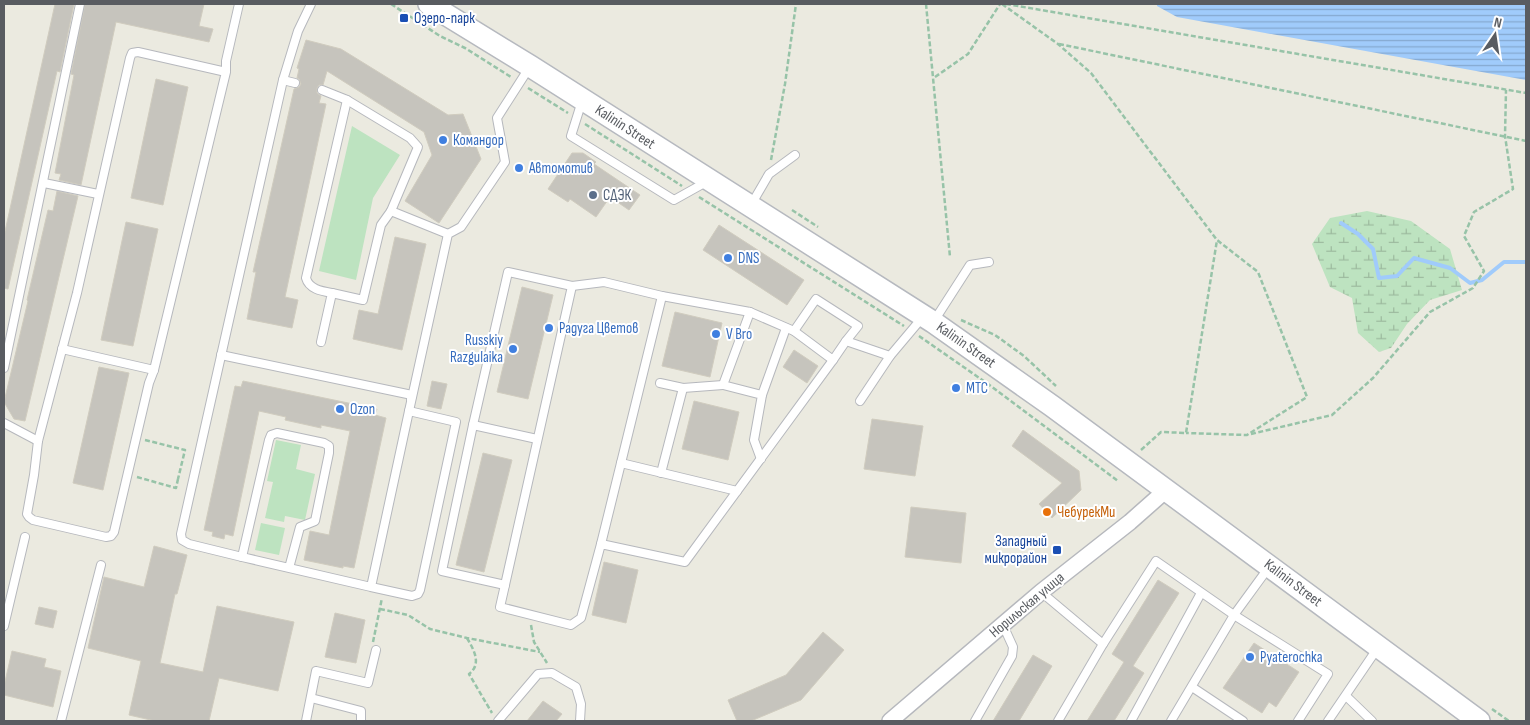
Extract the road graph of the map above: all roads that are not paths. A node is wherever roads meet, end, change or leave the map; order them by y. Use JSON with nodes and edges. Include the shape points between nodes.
{"nodes":[{"id":1,"x":80,"y":4,"type":"edge"},
{"id":2,"x":239,"y":4,"type":"edge"},
{"id":3,"x":311,"y":4,"type":"edge"},
{"id":4,"x":429,"y":4,"type":"edge"},
{"id":5,"x":530,"y":66,"type":"junction"},
{"id":6,"x":226,"y":72,"type":"junction"},
{"id":7,"x":282,"y":80,"type":"junction"},
{"id":8,"x":296,"y":83,"type":"dead end"},
{"id":9,"x":322,"y":90,"type":"dead end"},
{"id":10,"x":347,"y":100,"type":"junction"},
{"id":11,"x":583,"y":100,"type":"junction"},
{"id":12,"x":795,"y":155,"type":"dead end"},
{"id":13,"x":709,"y":181,"type":"junction"},
{"id":14,"x":44,"y":183,"type":"junction"},
{"id":15,"x":98,"y":194,"type":"junction"},
{"id":16,"x":749,"y":206,"type":"junction"},
{"id":17,"x":391,"y":211,"type":"junction"},
{"id":18,"x":448,"y":234,"type":"junction"},
{"id":19,"x":989,"y":262,"type":"dead end"},
{"id":20,"x":572,"y":286,"type":"junction"},
{"id":21,"x":332,"y":293,"type":"junction"},
{"id":22,"x":662,"y":296,"type":"junction"},
{"id":23,"x":750,"y":312,"type":"junction"},
{"id":24,"x":923,"y":323,"type":"junction"},
{"id":25,"x":790,"y":330,"type":"junction"},
{"id":26,"x":846,"y":341,"type":"junction"},
{"id":27,"x":321,"y":342,"type":"dead end"},
{"id":28,"x":62,"y":349,"type":"junction"},
{"id":29,"x":221,"y":355,"type":"junction"},
{"id":30,"x":890,"y":356,"type":"junction"},
{"id":31,"x":833,"y":360,"type":"junction"},
{"id":32,"x":4,"y":368,"type":"edge"},
{"id":33,"x":154,"y":370,"type":"junction"},
{"id":34,"x":660,"y":383,"type":"dead end"},
{"id":35,"x":723,"y":385,"type":"junction"},
{"id":36,"x":683,"y":388,"type":"junction"},
{"id":37,"x":412,"y":395,"type":"junction"},
{"id":38,"x":762,"y":395,"type":"junction"},
{"id":39,"x":860,"y":401,"type":"dead end"},
{"id":40,"x":409,"y":411,"type":"junction"},
{"id":41,"x":4,"y":422,"type":"edge"},
{"id":42,"x":473,"y":425,"type":"junction"},
{"id":43,"x":537,"y":439,"type":"junction"},
{"id":44,"x":38,"y":441,"type":"junction"},
{"id":45,"x":760,"y":459,"type":"junction"},
{"id":46,"x":621,"y":463,"type":"junction"},
{"id":47,"x":662,"y":473,"type":"junction"},
{"id":48,"x":737,"y":491,"type":"junction"},
{"id":49,"x":1165,"y":491,"type":"junction"},
{"id":50,"x":25,"y":537,"type":"dead end"},
{"id":51,"x":601,"y":544,"type":"junction"},
{"id":52,"x":242,"y":557,"type":"junction"},
{"id":53,"x":101,"y":565,"type":"dead end"},
{"id":54,"x":1270,"y":566,"type":"junction"},
{"id":55,"x":289,"y":568,"type":"junction"},
{"id":56,"x":505,"y":586,"type":"junction"},
{"id":57,"x":371,"y":587,"type":"junction"},
{"id":58,"x":1040,"y":592,"type":"junction"},
{"id":59,"x":1201,"y":593,"type":"junction"},
{"id":60,"x":1234,"y":616,"type":"junction"},
{"id":61,"x":1003,"y":625,"type":"junction"},
{"id":62,"x":4,"y":626,"type":"edge"},
{"id":63,"x":1103,"y":644,"type":"junction"},
{"id":64,"x":1379,"y":647,"type":"junction"},
{"id":65,"x":376,"y":650,"type":"road end"},
{"id":66,"x":1192,"y":687,"type":"junction"},
{"id":67,"x":1346,"y":696,"type":"junction"},
{"id":68,"x":311,"y":698,"type":"junction"},
{"id":69,"x":61,"y":721,"type":"edge"},
{"id":70,"x":306,"y":721,"type":"edge"},
{"id":71,"x":361,"y":721,"type":"edge"},
{"id":72,"x":498,"y":721,"type":"edge"},
{"id":73,"x":580,"y":721,"type":"edge"},
{"id":74,"x":890,"y":721,"type":"edge"},
{"id":75,"x":975,"y":721,"type":"edge"},
{"id":76,"x":1058,"y":721,"type":"edge"},
{"id":77,"x":1131,"y":721,"type":"edge"},
{"id":78,"x":1171,"y":721,"type":"edge"},
{"id":79,"x":1243,"y":721,"type":"edge"},
{"id":80,"x":1298,"y":721,"type":"edge"},
{"id":81,"x":1328,"y":721,"type":"edge"},
{"id":82,"x":1372,"y":721,"type":"edge"},
{"id":83,"x":1479,"y":721,"type":"edge"}],
"edges":[{"from":1,"to":14,"type":"lane"},
{"from":2,"to":6,"type":"lane"},
{"from":3,"to":7,"type":"lane","via":[[298,31]]},
{"from":4,"to":5,"type":"main road","name":"Kalinin Street"},
{"from":5,"to":11,"type":"main road","name":"Kalinin Street"},
{"from":5,"to":18,"type":"lane","via":[[497,118],[504,162],[461,227]]},
{"from":6,"to":15,"type":"lane","via":[[132,53]]},
{"from":6,"to":33,"type":"lane"},
{"from":7,"to":8,"type":"lane"},
{"from":7,"to":29,"type":"lane"},
{"from":9,"to":10,"type":"lane"},
{"from":10,"to":17,"type":"lane","via":[[410,138],[418,147]]},
{"from":10,"to":21,"type":"lane","via":[[306,278],[312,287]]},
{"from":11,"to":13,"type":"main road","name":"Kalinin Street"},
{"from":11,"to":13,"type":"lane","via":[[571,136],[674,200]]},
{"from":12,"to":16,"type":"lane","via":[[769,174]]},
{"from":13,"to":16,"type":"main road","name":"Kalinin Street"},
{"from":14,"to":15,"type":"lane"},
{"from":14,"to":32,"type":"lane"},
{"from":15,"to":28,"type":"lane"},
{"from":16,"to":24,"type":"main road","name":"Kalinin Street"},
{"from":17,"to":18,"type":"lane"},
{"from":17,"to":21,"type":"lane","via":[[381,225],[364,300]]},
{"from":18,"to":37,"type":"lane"},
{"from":19,"to":24,"type":"lane","via":[[970,265]]},
{"from":20,"to":22,"type":"lane","via":[[604,282]]},
{"from":20,"to":42,"type":"lane","via":[[508,272]]},
{"from":20,"to":43,"type":"lane"},
{"from":21,"to":27,"type":"lane"},
{"from":22,"to":23,"type":"lane"},
{"from":22,"to":46,"type":"lane"},
{"from":23,"to":25,"type":"lane"},
{"from":23,"to":35,"type":"lane"},
{"from":24,"to":30,"type":"lane"},
{"from":24,"to":49,"type":"main road","name":"Kalinin Street","via":[[1037,394]]},
{"from":25,"to":26,"type":"lane","via":[[816,299],[858,326]]},
{"from":25,"to":31,"type":"lane"},
{"from":25,"to":38,"type":"lane"},
{"from":26,"to":30,"type":"lane"},
{"from":26,"to":31,"type":"lane"},
{"from":28,"to":33,"type":"lane"},
{"from":28,"to":44,"type":"lane"},
{"from":29,"to":37,"type":"lane"},
{"from":29,"to":52,"type":"lane","via":[[182,540]]},
{"from":30,"to":39,"type":"lane"},
{"from":31,"to":45,"type":"lane"},
{"from":33,"to":44,"type":"lane","via":[[111,536],[29,517]]},
{"from":34,"to":36,"type":"lane"},
{"from":35,"to":36,"type":"lane"},
{"from":35,"to":38,"type":"lane"},
{"from":36,"to":47,"type":"lane"},
{"from":37,"to":40,"type":"lane"},
{"from":38,"to":45,"type":"lane","via":[[754,440]]},
{"from":40,"to":57,"type":"lane"},
{"from":40,"to":57,"type":"lane","via":[[456,422],[420,590],[412,596]]},
{"from":41,"to":44,"type":"lane"},
{"from":42,"to":43,"type":"lane"},
{"from":42,"to":56,"type":"lane","via":[[442,571]]},
{"from":43,"to":56,"type":"lane"},
{"from":45,"to":48,"type":"lane"},
{"from":46,"to":47,"type":"lane"},
{"from":46,"to":51,"type":"lane"},
{"from":47,"to":48,"type":"lane"},
{"from":48,"to":51,"type":"lane","via":[[685,562]]},
{"from":49,"to":54,"type":"main road","name":"Kalinin Street"},
{"from":49,"to":58,"type":"street","name":"Норильская улица"},
{"from":50,"to":62,"type":"lane"},
{"from":51,"to":56,"type":"lane","via":[[581,618],[571,625],[500,607]]},
{"from":52,"to":55,"type":"lane"},
{"from":52,"to":55,"type":"lane","via":[[271,435],[278,433],[324,443],[329,446],[329,453],[317,517],[300,527]]},
{"from":53,"to":69,"type":"lane"},
{"from":54,"to":60,"type":"lane"},
{"from":54,"to":64,"type":"main road","name":"Kalinin Street"},
{"from":55,"to":57,"type":"lane"},
{"from":58,"to":61,"type":"street","name":"Норильская улица"},
{"from":58,"to":63,"type":"lane"},
{"from":59,"to":60,"type":"lane"},
{"from":59,"to":63,"type":"lane","via":[[1156,561]]},
{"from":59,"to":77,"type":"lane"},
{"from":60,"to":66,"type":"lane"},
{"from":60,"to":80,"type":"lane","via":[[1328,674]]},
{"from":61,"to":74,"type":"street","name":"Норильская улица"},
{"from":61,"to":75,"type":"lane","via":[[1013,647],[1012,656]]},
{"from":63,"to":76,"type":"lane"},
{"from":64,"to":67,"type":"lane"},
{"from":64,"to":83,"type":"main road","name":"Kalinin Street"},
{"from":65,"to":68,"type":"lane","via":[[368,683],[316,671]]},
{"from":66,"to":78,"type":"lane"},
{"from":66,"to":79,"type":"lane"},
{"from":67,"to":81,"type":"lane"},
{"from":67,"to":82,"type":"lane"},
{"from":68,"to":70,"type":"lane"},
{"from":68,"to":71,"type":"lane","via":[[361,711]]},
{"from":72,"to":73,"type":"lane","via":[[538,674],[552,673],[576,687],[581,704]]}]}
